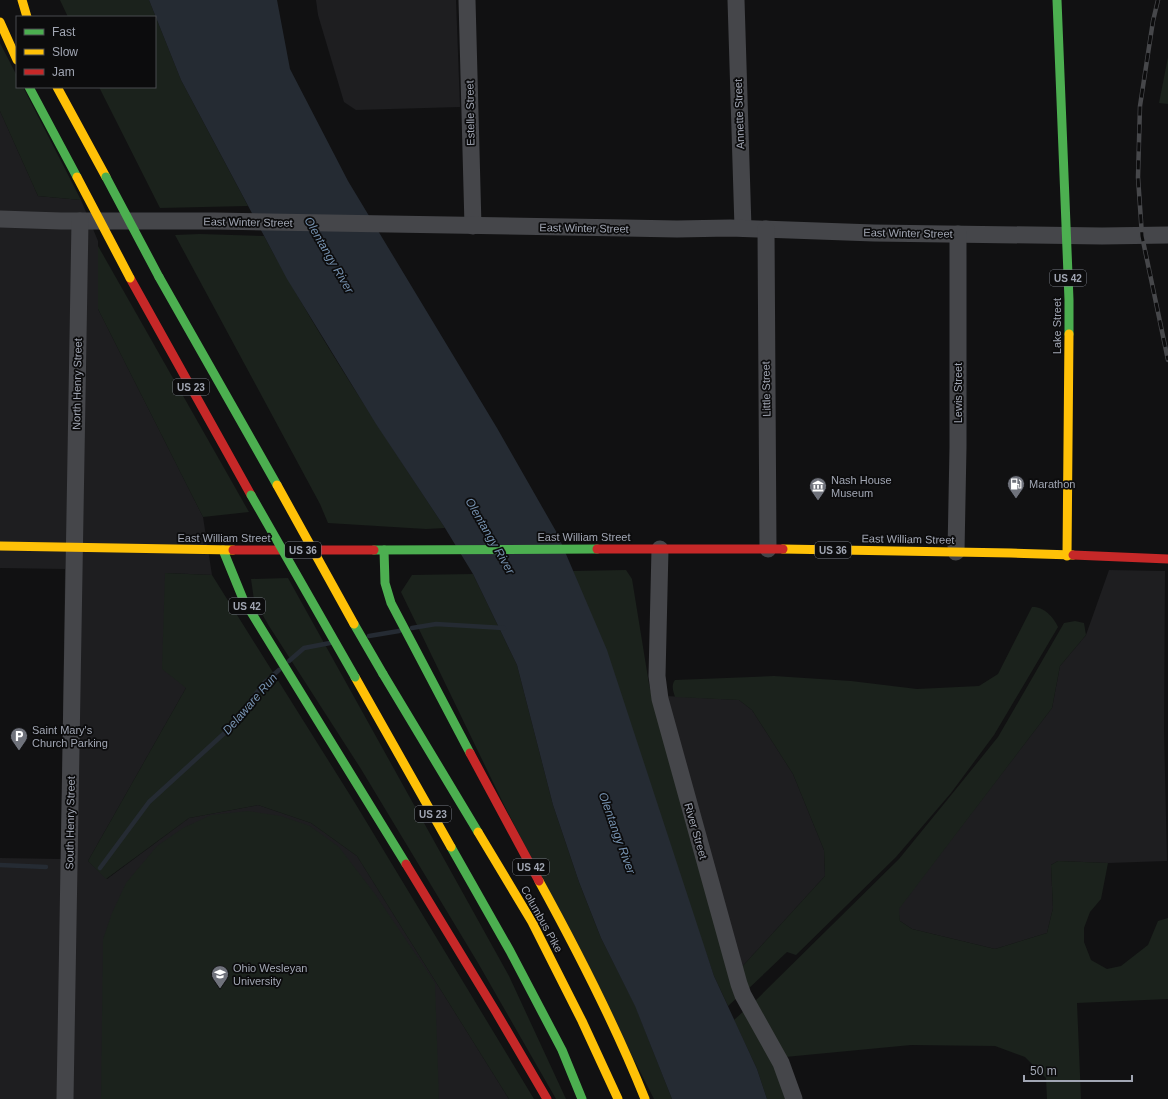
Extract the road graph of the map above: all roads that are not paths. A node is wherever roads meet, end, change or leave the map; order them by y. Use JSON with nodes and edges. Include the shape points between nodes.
{"nodes":[{"id":1,"x":22,"y":0,"type":"edge"},
{"id":2,"x":467,"y":0,"type":"edge"},
{"id":3,"x":736,"y":0,"type":"edge"},
{"id":4,"x":1057,"y":0,"type":"edge"},
{"id":5,"x":28,"y":16,"type":"edge"},
{"id":6,"x":0,"y":22,"type":"edge"},
{"id":7,"x":16,"y":58,"type":"edge"},
{"id":8,"x":30,"y":88,"type":"edge"},
{"id":9,"x":58,"y":88,"type":"edge"},
{"id":10,"x":0,"y":219,"type":"edge"},
{"id":11,"x":80,"y":221,"type":"junction"},
{"id":12,"x":473,"y":226,"type":"junction"},
{"id":13,"x":743,"y":228,"type":"junction"},
{"id":14,"x":766,"y":229,"type":"junction"},
{"id":15,"x":958,"y":234,"type":"junction"},
{"id":16,"x":1067,"y":235,"type":"junction"},
{"id":17,"x":1168,"y":235,"type":"edge"},
{"id":18,"x":0,"y":546,"type":"edge"},
{"id":19,"x":74,"y":547,"type":"junction"},
{"id":20,"x":660,"y":549,"type":"junction"},
{"id":21,"x":768,"y":549,"type":"junction"},
{"id":22,"x":223,"y":550,"type":"junction"},
{"id":23,"x":384,"y":550,"type":"junction"},
{"id":24,"x":956,"y":552,"type":"junction"},
{"id":25,"x":1067,"y":556,"type":"junction"},
{"id":26,"x":1168,"y":559,"type":"edge"},
{"id":27,"x":65,"y":1099,"type":"edge"},
{"id":28,"x":547,"y":1099,"type":"edge"},
{"id":29,"x":582,"y":1099,"type":"edge"},
{"id":30,"x":618,"y":1099,"type":"edge"},
{"id":31,"x":645,"y":1099,"type":"edge"},
{"id":32,"x":794,"y":1099,"type":"edge"}],
"edges":[{"from":1,"to":5,"type":"highway"},
{"from":2,"to":12,"type":"street","name":"Estelle Street"},
{"from":3,"to":13,"type":"street","name":"Annette Street"},
{"from":4,"to":16,"type":"highway","name":"Lake Street","number":"US 42"},
{"from":6,"to":7,"type":"highway"},
{"from":8,"to":29,"type":"highway","number":"US 23","bridge":true,"via":[[130,278],[514,958],[562,1050]]},
{"from":9,"to":30,"type":"highway","name":"Columbus Pike","number":"US 23","bridge":true,"via":[[158,277],[336,593],[532,922]]},
{"from":10,"to":11,"type":"street","name":"East Winter Street"},
{"from":11,"to":12,"type":"street","name":"East Winter Street"},
{"from":11,"to":19,"type":"street","name":"North Henry Street"},
{"from":12,"to":13,"type":"street","name":"East Winter Street"},
{"from":13,"to":14,"type":"street","name":"East Winter Street"},
{"from":14,"to":15,"type":"street","name":"East Winter Street"},
{"from":14,"to":21,"type":"street","name":"Little Street"},
{"from":15,"to":16,"type":"street","name":"East Winter Street"},
{"from":15,"to":24,"type":"street","name":"Lewis Street"},
{"from":16,"to":17,"type":"street","name":"East Winter Street"},
{"from":16,"to":25,"type":"highway","name":"Lake Street","number":"US 42"},
{"from":18,"to":19,"type":"highway","name":"East William Street","number":"US 36"},
{"from":19,"to":22,"type":"highway","name":"East William Street","number":"US 36"},
{"from":19,"to":27,"type":"street","name":"South Henry Street"},
{"from":20,"to":21,"type":"highway","name":"East William Street","number":"US 36"},
{"from":20,"to":23,"type":"highway","name":"East William Street","number":"US 36"},
{"from":20,"to":32,"type":"street","name":"River Street","via":[[657,676],[660,699],[739,984],[781,1064]]},
{"from":21,"to":24,"type":"highway","name":"East William Street","number":"US 36"},
{"from":22,"to":23,"type":"highway","name":"East William Street","number":"US 36"},
{"from":22,"to":28,"type":"highway","number":"US 42","via":[[243,599]]},
{"from":23,"to":31,"type":"highway","number":"US 42","via":[[387,593],[400,621],[604,1004]]},
{"from":24,"to":25,"type":"highway","name":"East William Street","number":"US 36"},
{"from":25,"to":26,"type":"highway","name":"East William Street","number":"US 36"}]}
